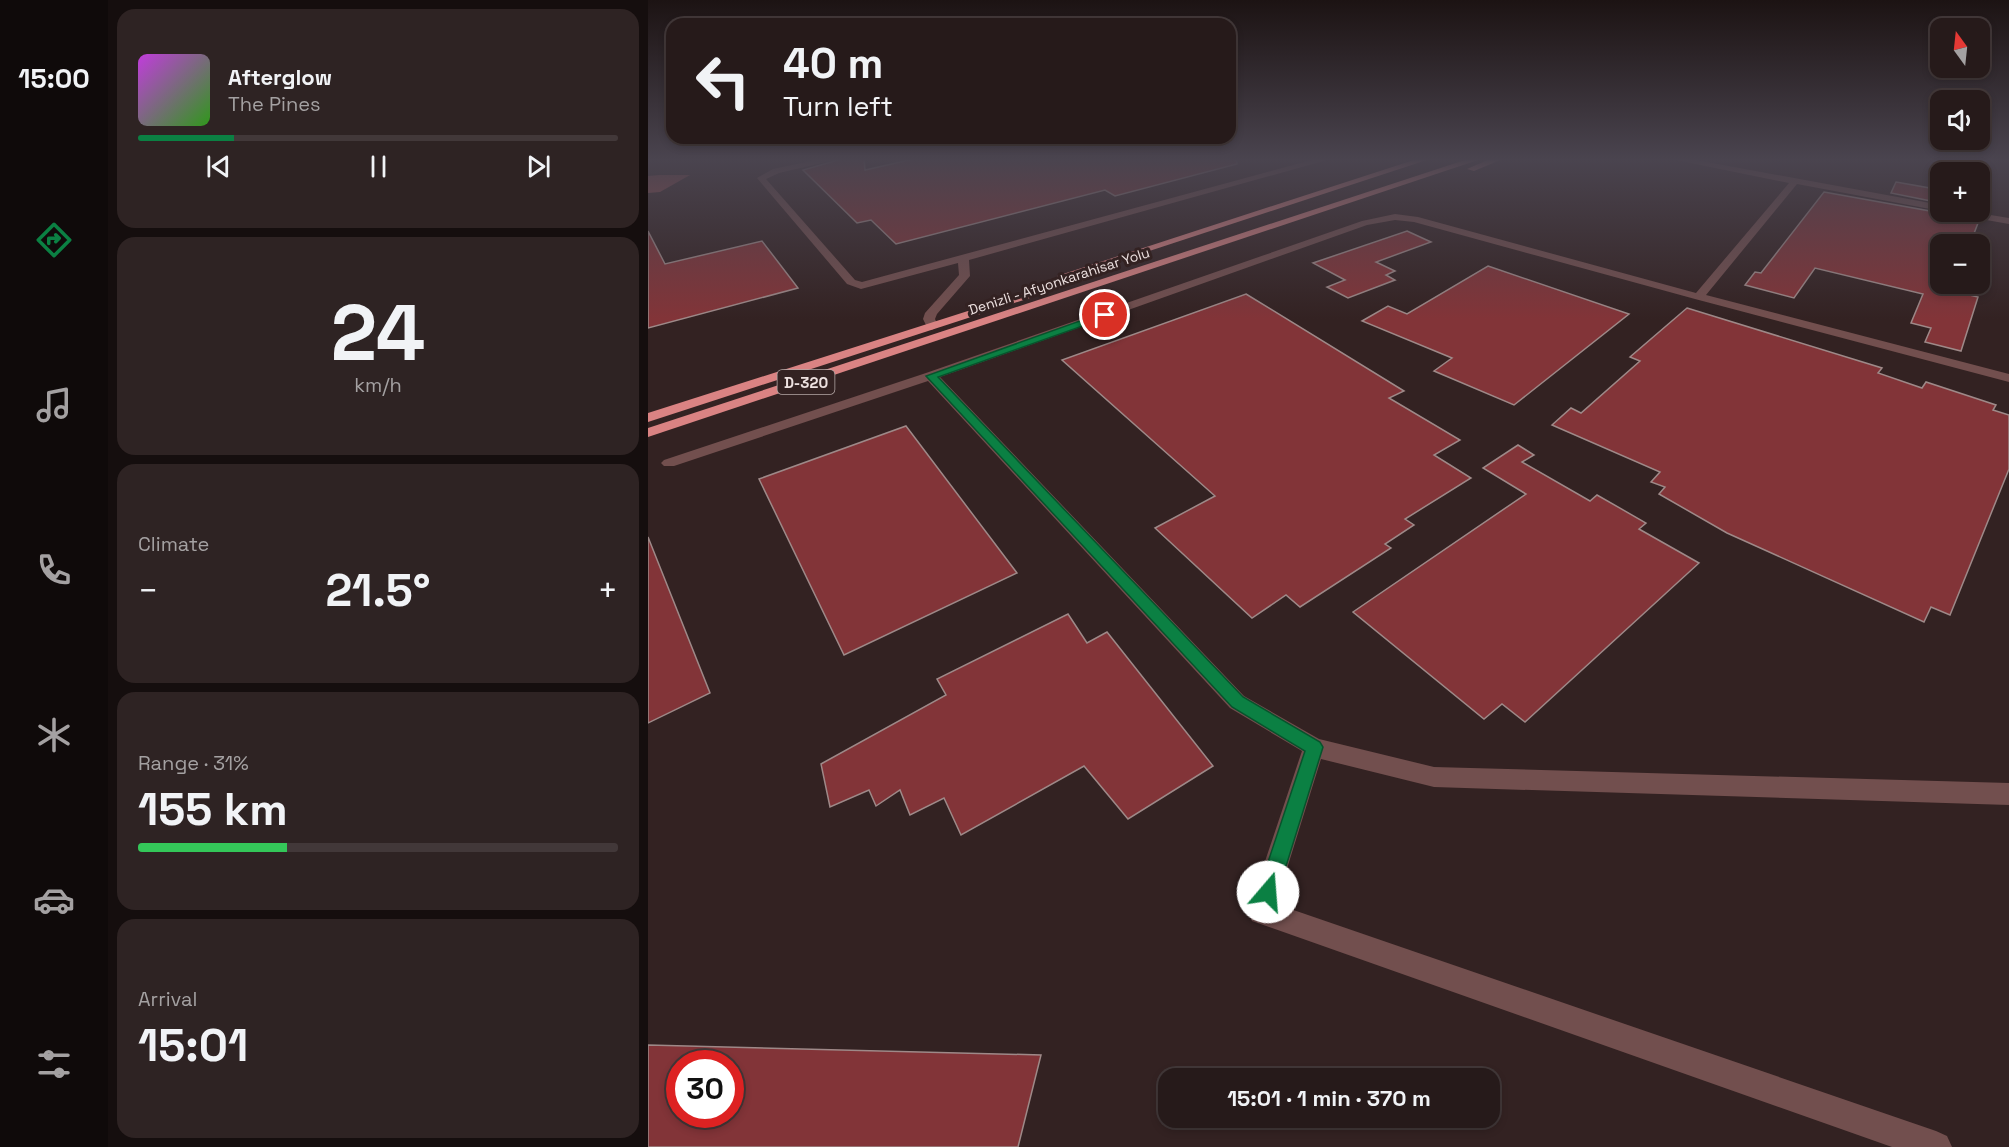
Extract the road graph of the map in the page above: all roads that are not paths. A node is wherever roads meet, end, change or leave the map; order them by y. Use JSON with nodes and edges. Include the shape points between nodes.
{"nodes":[{"id":1,"x":790,"y":212,"type":"edge"},
{"id":2,"x":1137,"y":212,"type":"edge"},
{"id":3,"x":1262,"y":212,"type":"edge"},
{"id":4,"x":1292,"y":212,"type":"edge"},
{"id":5,"x":1312,"y":212,"type":"edge"},
{"id":6,"x":1343,"y":212,"type":"edge"},
{"id":7,"x":1770,"y":212,"type":"edge"},
{"id":8,"x":1990,"y":218,"type":"edge"},
{"id":9,"x":2009,"y":221,"type":"edge"},
{"id":10,"x":963,"y":260,"type":"junction"},
{"id":11,"x":1699,"y":297,"type":"junction"},
{"id":12,"x":959,"y":324,"type":"junction"},
{"id":13,"x":932,"y":326,"type":"junction"},
{"id":14,"x":931,"y":376,"type":"junction"},
{"id":15,"x":2009,"y":378,"type":"edge"},
{"id":16,"x":648,"y":418,"type":"edge"},
{"id":17,"x":648,"y":433,"type":"edge"},
{"id":18,"x":669,"y":463,"type":"dead end"},
{"id":19,"x":1314,"y":747,"type":"junction"},
{"id":20,"x":2009,"y":794,"type":"edge"},
{"id":21,"x":1935,"y":1147,"type":"edge"}],
"edges":[{"from":1,"to":10,"type":"street","via":[[851,282],[861,286]]},
{"from":2,"to":10,"type":"street"},
{"from":3,"to":12,"type":"highway","via":[[1073,272]]},
{"from":4,"to":12,"type":"highway","number":"D-320"},
{"from":5,"to":12,"type":"highway","name":"Denizli - Afyonkarahisar Yolu","number":"D-320"},
{"from":6,"to":12,"type":"highway","via":[[1126,285]]},
{"from":7,"to":11,"type":"street"},
{"from":8,"to":9,"type":"street"},
{"from":10,"to":13,"type":"street","via":[[963,276],[932,313]]},
{"from":11,"to":14,"type":"street","via":[[1415,219],[1395,217],[1365,224]]},
{"from":11,"to":15,"type":"street"},
{"from":12,"to":13,"type":"highway","name":"Denizli - Afyonkarahisar Yolu","number":"D-320"},
{"from":12,"to":17,"type":"highway","name":"Denizli - Afyonkarahisar Yolu","number":"D-320"},
{"from":13,"to":16,"type":"highway","name":"Denizli - Afyonkarahisar Yolu","number":"D-320"},
{"from":14,"to":18,"type":"street"},
{"from":14,"to":19,"type":"street","via":[[1237,702]]},
{"from":19,"to":20,"type":"street","via":[[1434,777]]},
{"from":19,"to":21,"type":"street","via":[[1261,912]]}]}
